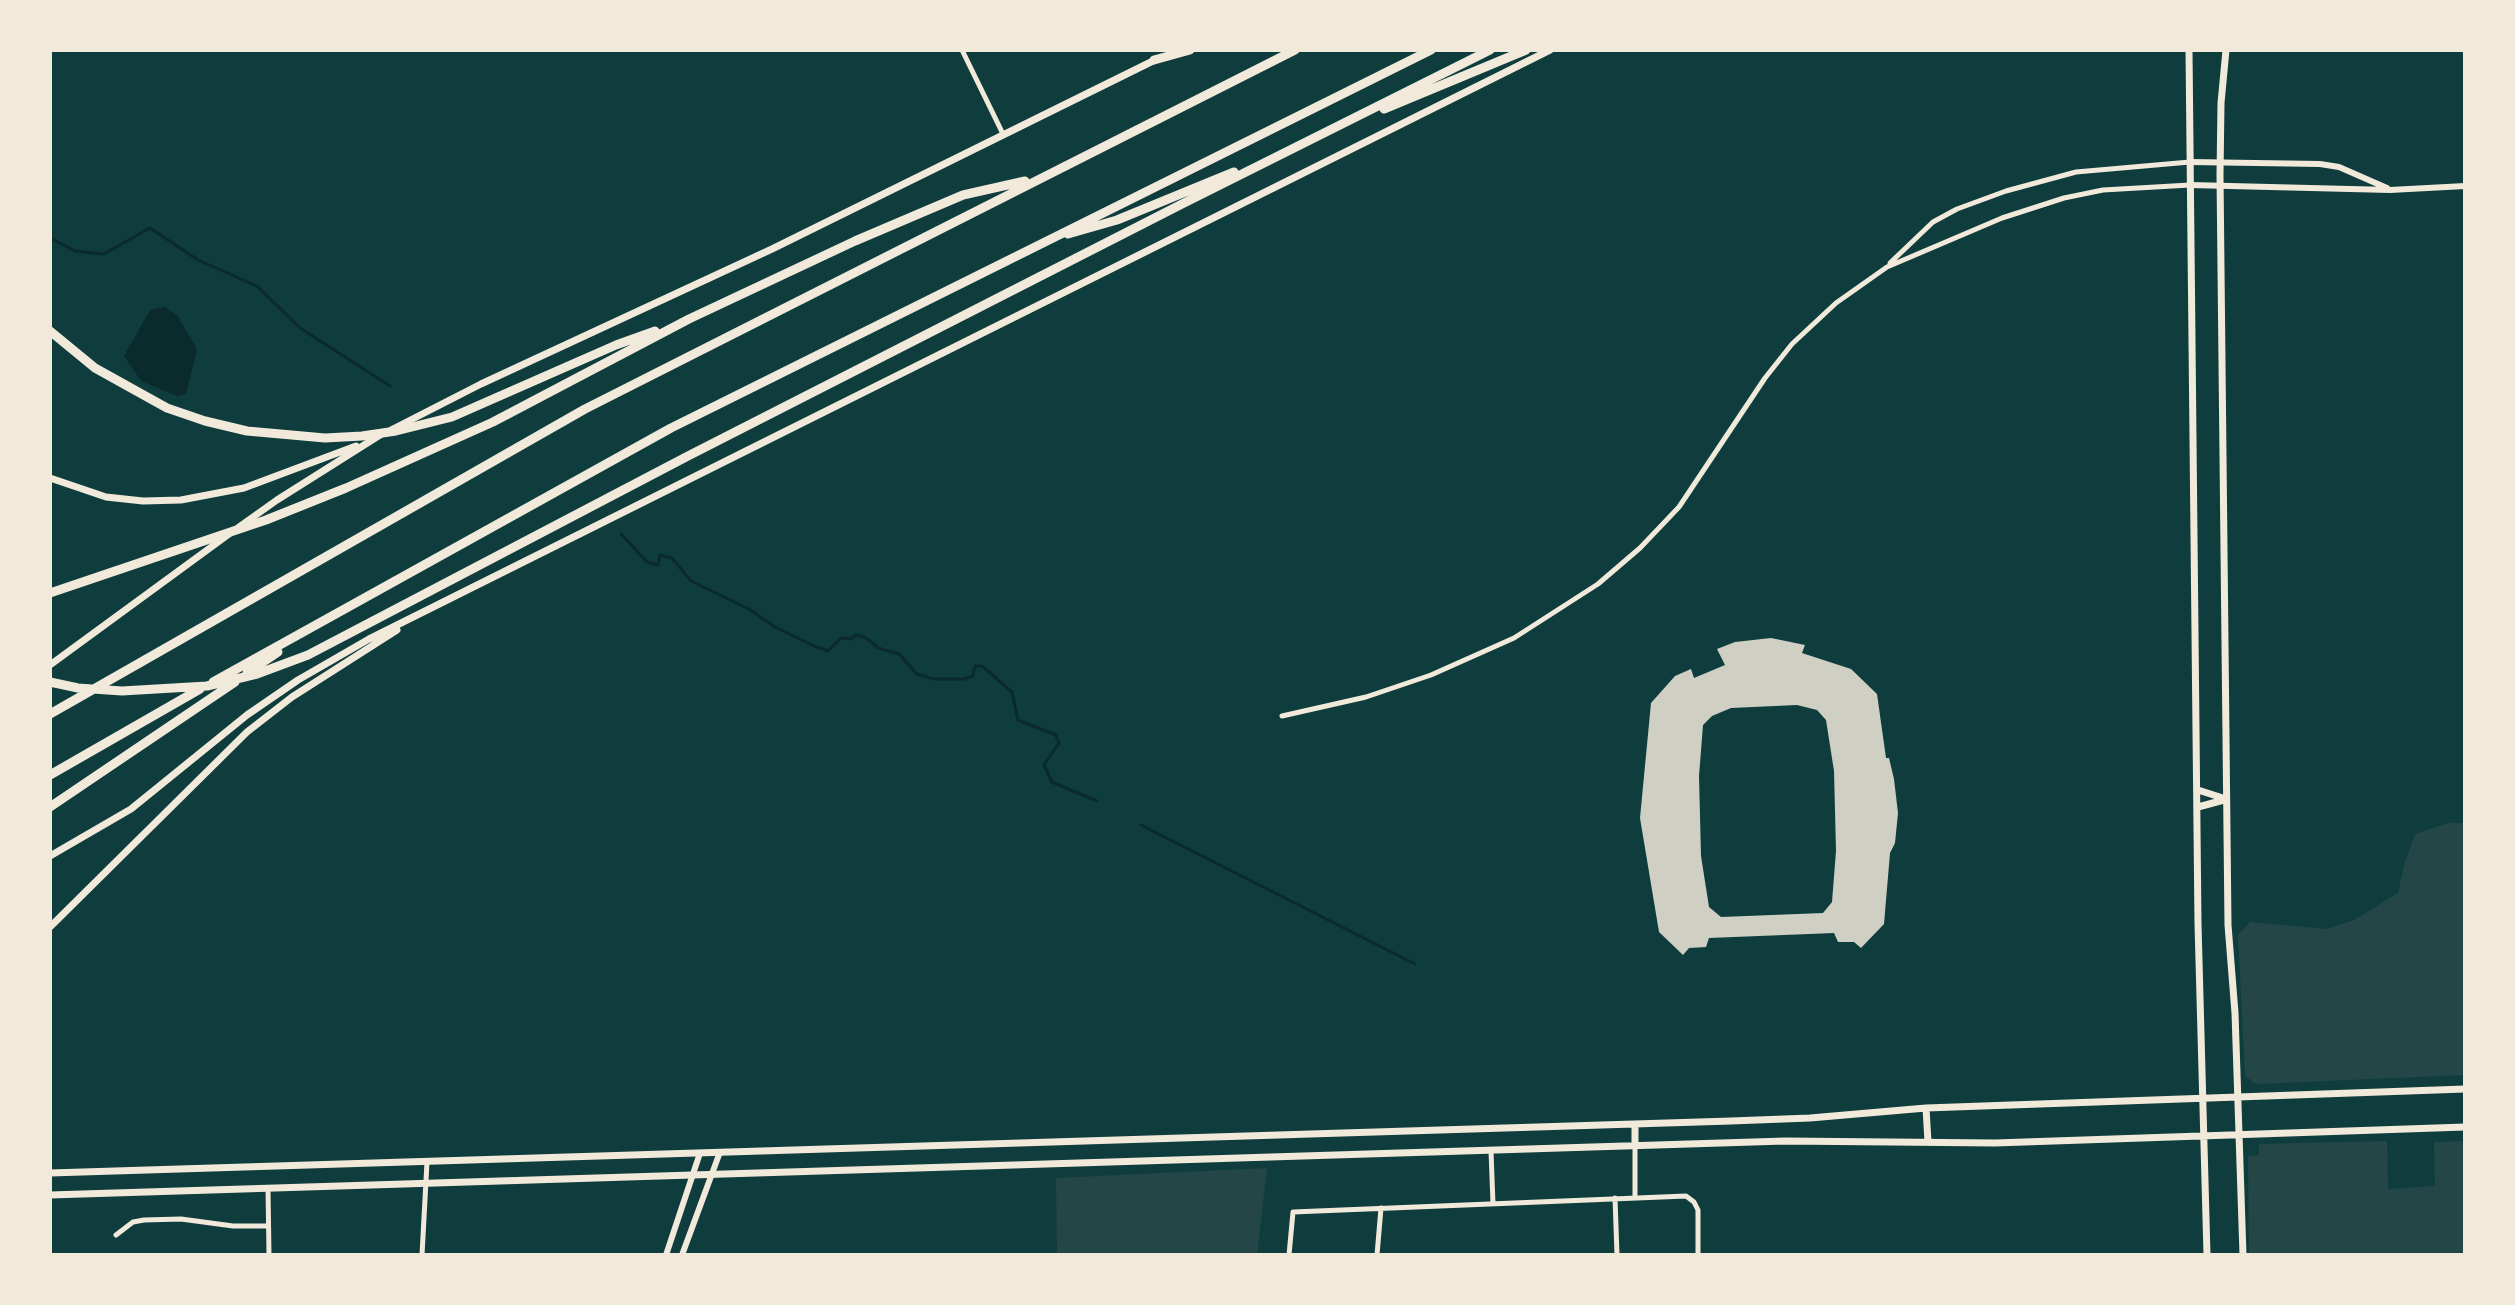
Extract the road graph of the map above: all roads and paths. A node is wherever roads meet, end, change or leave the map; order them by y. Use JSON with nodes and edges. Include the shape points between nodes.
{"nodes":[{"id":1,"x":962,"y":50,"type":"edge"},
{"id":2,"x":1174,"y":50,"type":"edge"},
{"id":3,"x":1190,"y":50,"type":"edge"},
{"id":4,"x":1295,"y":50,"type":"edge"},
{"id":5,"x":1431,"y":50,"type":"edge"},
{"id":6,"x":1490,"y":50,"type":"edge"},
{"id":7,"x":1526,"y":50,"type":"edge"},
{"id":8,"x":1550,"y":50,"type":"edge"},
{"id":9,"x":2189,"y":50,"type":"edge"},
{"id":10,"x":2226,"y":50,"type":"edge"},
{"id":11,"x":1154,"y":60,"type":"junction"},
{"id":12,"x":1003,"y":134,"type":"junction"},
{"id":13,"x":2190,"y":162,"type":"junction"},
{"id":14,"x":2220,"y":162,"type":"junction"},
{"id":15,"x":1039,"y":178,"type":"junction"},
{"id":16,"x":2190,"y":185,"type":"junction"},
{"id":17,"x":2220,"y":186,"type":"junction"},
{"id":18,"x":2465,"y":186,"type":"edge"},
{"id":19,"x":2390,"y":190,"type":"junction"},
{"id":20,"x":1046,"y":240,"type":"junction"},
{"id":21,"x":1887,"y":267,"type":"junction"},
{"id":22,"x":689,"y":319,"type":"junction"},
{"id":23,"x":50,"y":331,"type":"edge"},
{"id":24,"x":366,"y":442,"type":"junction"},
{"id":25,"x":50,"y":478,"type":"edge"},
{"id":26,"x":50,"y":593,"type":"edge"},
{"id":27,"x":426,"y":612,"type":"junction"},
{"id":28,"x":313,"y":628,"type":"junction"},
{"id":29,"x":50,"y":665,"type":"edge"},
{"id":30,"x":50,"y":682,"type":"edge"},
{"id":31,"x":50,"y":714,"type":"edge"},
{"id":32,"x":1282,"y":716,"type":"dead end"},
{"id":33,"x":50,"y":775,"type":"edge"},
{"id":34,"x":2198,"y":790,"type":"junction"},
{"id":35,"x":2226,"y":799,"type":"junction"},
{"id":36,"x":54,"y":804,"type":"edge"},
{"id":37,"x":2198,"y":807,"type":"junction"},
{"id":38,"x":50,"y":856,"type":"edge"},
{"id":39,"x":50,"y":927,"type":"edge"},
{"id":40,"x":2465,"y":1089,"type":"edge"},
{"id":41,"x":2237,"y":1096,"type":"junction"},
{"id":42,"x":2202,"y":1097,"type":"junction"},
{"id":43,"x":1926,"y":1108,"type":"junction"},
{"id":44,"x":1635,"y":1124,"type":"junction"},
{"id":45,"x":2465,"y":1127,"type":"edge"},
{"id":46,"x":2238,"y":1134,"type":"junction"},
{"id":47,"x":2202,"y":1135,"type":"junction"},
{"id":48,"x":1928,"y":1142,"type":"junction"},
{"id":49,"x":1635,"y":1146,"type":"junction"},
{"id":50,"x":1491,"y":1151,"type":"junction"},
{"id":51,"x":720,"y":1152,"type":"junction"},
{"id":52,"x":700,"y":1153,"type":"junction"},
{"id":53,"x":427,"y":1162,"type":"junction"},
{"id":54,"x":50,"y":1173,"type":"edge"},
{"id":55,"x":693,"y":1174,"type":"junction"},
{"id":56,"x":712,"y":1174,"type":"junction"},
{"id":57,"x":426,"y":1183,"type":"junction"},
{"id":58,"x":268,"y":1188,"type":"junction"},
{"id":59,"x":50,"y":1195,"type":"edge"},
{"id":60,"x":1635,"y":1197,"type":"junction"},
{"id":61,"x":1615,"y":1198,"type":"junction"},
{"id":62,"x":1493,"y":1204,"type":"junction"},
{"id":63,"x":1381,"y":1208,"type":"junction"},
{"id":64,"x":268,"y":1226,"type":"junction"},
{"id":65,"x":116,"y":1235,"type":"dead end"},
{"id":66,"x":269,"y":1255,"type":"edge"},
{"id":67,"x":422,"y":1255,"type":"edge"},
{"id":68,"x":666,"y":1255,"type":"edge"},
{"id":69,"x":682,"y":1255,"type":"edge"},
{"id":70,"x":1289,"y":1255,"type":"edge"},
{"id":71,"x":1377,"y":1255,"type":"edge"},
{"id":72,"x":1617,"y":1255,"type":"edge"},
{"id":73,"x":1698,"y":1255,"type":"edge"},
{"id":74,"x":2207,"y":1255,"type":"edge"},
{"id":75,"x":2243,"y":1255,"type":"edge"}],
"edges":[{"from":1,"to":12,"type":"street"},
{"from":2,"to":11,"type":"main road"},
{"from":3,"to":11,"type":"highway"},
{"from":4,"to":15,"type":"highway"},
{"from":5,"to":20,"type":"highway"},
{"from":6,"to":30,"type":"highway","via":[[688,456],[308,655],[207,686],[122,691]]},
{"from":7,"to":20,"type":"highway","via":[[1117,220]]},
{"from":8,"to":27,"type":"main road"},
{"from":9,"to":13,"type":"main road"},
{"from":10,"to":14,"type":"main road"},
{"from":11,"to":12,"type":"main road"},
{"from":12,"to":24,"type":"main road"},
{"from":13,"to":14,"type":"street"},
{"from":13,"to":16,"type":"main road"},
{"from":13,"to":21,"type":"street","via":[[2076,172],[2006,191],[1933,222]]},
{"from":14,"to":17,"type":"main road"},
{"from":14,"to":19,"type":"street","via":[[2320,164]]},
{"from":15,"to":22,"type":"highway","via":[[963,195]]},
{"from":15,"to":31,"type":"highway","via":[[585,409]]},
{"from":16,"to":17,"type":"street"},
{"from":16,"to":21,"type":"street","via":[[2064,198]]},
{"from":16,"to":34,"type":"main road"},
{"from":17,"to":19,"type":"street"},
{"from":17,"to":35,"type":"main road"},
{"from":18,"to":19,"type":"street"},
{"from":20,"to":28,"type":"highway","via":[[671,428]]},
{"from":21,"to":32,"type":"street","via":[[1836,303],[1792,344],[1679,507],[1598,584],[1514,638],[1443,671],[1366,697]]},
{"from":22,"to":23,"type":"highway","via":[[422,426],[362,436],[298,436],[205,421],[129,389]]},
{"from":22,"to":26,"type":"highway","via":[[422,455],[266,520]]},
{"from":24,"to":25,"type":"main road","via":[[244,488],[181,500],[106,497]]},
{"from":24,"to":29,"type":"main road"},
{"from":27,"to":38,"type":"main road","via":[[298,680],[131,809]]},
{"from":27,"to":39,"type":"main road","via":[[292,697],[247,732]]},
{"from":28,"to":33,"type":"highway"},
{"from":28,"to":36,"type":"highway"},
{"from":34,"to":35,"type":"main road"},
{"from":34,"to":37,"type":"main road"},
{"from":35,"to":37,"type":"main road"},
{"from":35,"to":41,"type":"main road"},
{"from":37,"to":42,"type":"main road"},
{"from":40,"to":41,"type":"main road"},
{"from":41,"to":42,"type":"main road"},
{"from":41,"to":46,"type":"main road"},
{"from":42,"to":43,"type":"main road"},
{"from":42,"to":47,"type":"main road"},
{"from":43,"to":44,"type":"main road"},
{"from":43,"to":48,"type":"main road"},
{"from":44,"to":49,"type":"main road"},
{"from":44,"to":51,"type":"main road"},
{"from":45,"to":46,"type":"main road"},
{"from":46,"to":47,"type":"main road"},
{"from":46,"to":75,"type":"main road"},
{"from":47,"to":48,"type":"main road"},
{"from":47,"to":74,"type":"main road"},
{"from":48,"to":49,"type":"main road"},
{"from":49,"to":50,"type":"main road"},
{"from":49,"to":60,"type":"street"},
{"from":50,"to":56,"type":"main road"},
{"from":50,"to":62,"type":"street"},
{"from":51,"to":52,"type":"main road"},
{"from":51,"to":56,"type":"street"},
{"from":52,"to":53,"type":"main road"},
{"from":52,"to":55,"type":"street"},
{"from":53,"to":54,"type":"main road"},
{"from":53,"to":57,"type":"street"},
{"from":55,"to":56,"type":"main road"},
{"from":55,"to":57,"type":"main road"},
{"from":55,"to":68,"type":"street"},
{"from":56,"to":69,"type":"street"},
{"from":57,"to":58,"type":"main road"},
{"from":57,"to":67,"type":"street"},
{"from":58,"to":59,"type":"main road"},
{"from":58,"to":64,"type":"street"},
{"from":60,"to":61,"type":"street"},
{"from":60,"to":73,"type":"street","via":[[1686,1196],[1694,1202]]},
{"from":61,"to":62,"type":"street"},
{"from":61,"to":72,"type":"street"},
{"from":62,"to":63,"type":"street"},
{"from":63,"to":70,"type":"street","via":[[1293,1212]]},
{"from":63,"to":71,"type":"street"},
{"from":64,"to":65,"type":"street","via":[[144,1220]]},
{"from":64,"to":66,"type":"street"}]}
